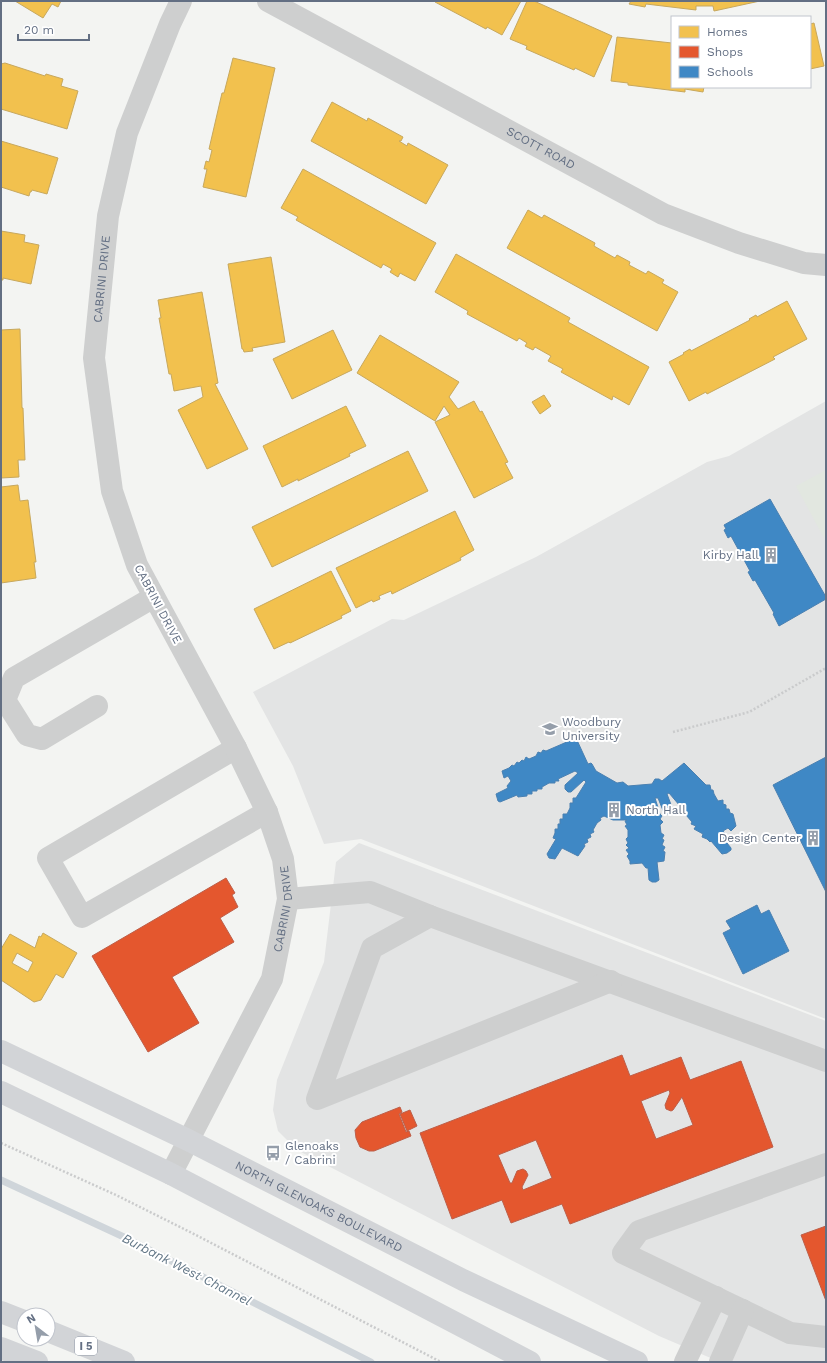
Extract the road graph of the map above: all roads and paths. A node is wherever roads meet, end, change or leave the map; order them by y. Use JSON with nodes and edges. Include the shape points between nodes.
{"nodes":[{"id":1,"x":182,"y":1,"type":"edge"},
{"id":2,"x":268,"y":1,"type":"edge"},
{"id":3,"x":826,"y":265,"type":"edge"},
{"id":4,"x":154,"y":597,"type":"junction"},
{"id":5,"x":826,"y":668,"type":"edge"},
{"id":6,"x":97,"y":706,"type":"dead end"},
{"id":7,"x":673,"y":732,"type":"dead end"},
{"id":8,"x":236,"y":748,"type":"junction"},
{"id":9,"x":268,"y":812,"type":"junction"},
{"id":10,"x":288,"y":899,"type":"junction"},
{"id":11,"x":430,"y":916,"type":"junction"},
{"id":12,"x":611,"y":981,"type":"junction"},
{"id":13,"x":1,"y":1051,"type":"edge"},
{"id":14,"x":826,"y":1061,"type":"edge"},
{"id":15,"x":1,"y":1092,"type":"edge"},
{"id":16,"x":188,"y":1140,"type":"junction"},
{"id":17,"x":1,"y":1143,"type":"edge"},
{"id":18,"x":826,"y":1164,"type":"edge"},
{"id":19,"x":170,"y":1174,"type":"junction"},
{"id":20,"x":716,"y":1297,"type":"junction"},
{"id":21,"x":743,"y":1310,"type":"junction"},
{"id":22,"x":1,"y":1312,"type":"edge"},
{"id":23,"x":16,"y":1318,"type":"edge"},
{"id":24,"x":56,"y":1334,"type":"edge"},
{"id":25,"x":826,"y":1338,"type":"edge"},
{"id":26,"x":1,"y":1348,"type":"edge"},
{"id":27,"x":37,"y":1362,"type":"edge"},
{"id":28,"x":124,"y":1362,"type":"edge"},
{"id":29,"x":441,"y":1362,"type":"edge"},
{"id":30,"x":530,"y":1362,"type":"edge"},
{"id":31,"x":637,"y":1362,"type":"edge"},
{"id":32,"x":685,"y":1362,"type":"edge"},
{"id":33,"x":720,"y":1362,"type":"edge"}],
"edges":[{"from":1,"to":4,"type":"street","name":"CABRINI DRIVE","via":[[170,24],[127,132],[108,216],[94,358],[112,492],[137,565]]},
{"from":2,"to":3,"type":"street","name":"SCOTT ROAD","via":[[663,214],[775,254],[804,263]]},
{"from":4,"to":6,"type":"street","via":[[14,678],[5,700],[27,735],[42,739]]},
{"from":4,"to":8,"type":"street","name":"CABRINI DRIVE"},
{"from":5,"to":7,"type":"path","via":[[749,712]]},
{"from":8,"to":9,"type":"street","name":"CABRINI DRIVE"},
{"from":8,"to":9,"type":"street","via":[[48,858],[82,917]]},
{"from":9,"to":10,"type":"street","name":"CABRINI DRIVE","via":[[283,859]]},
{"from":10,"to":11,"type":"street","via":[[370,892]]},
{"from":10,"to":16,"type":"street","name":"CABRINI DRIVE","via":[[272,979]]},
{"from":11,"to":12,"type":"street"},
{"from":11,"to":12,"type":"street","via":[[372,948],[316,1099]]},
{"from":12,"to":14,"type":"street"},
{"from":13,"to":16,"type":"main road","name":"NORTH GLENOAKS BOULEVARD"},
{"from":15,"to":19,"type":"main road"},
{"from":16,"to":19,"type":"street","name":"CABRINI DRIVE"},
{"from":16,"to":31,"type":"main road","name":"NORTH GLENOAKS BOULEVARD","via":[[463,1280]]},
{"from":17,"to":29,"type":"path","via":[[116,1195]]},
{"from":18,"to":20,"type":"street","via":[[639,1231],[624,1253]]},
{"from":19,"to":30,"type":"main road"},
{"from":20,"to":21,"type":"street"},
{"from":20,"to":32,"type":"street"},
{"from":21,"to":25,"type":"street","via":[[790,1333]]},
{"from":21,"to":33,"type":"street"},
{"from":22,"to":23,"type":"main road"},
{"from":24,"to":28,"type":"main road","number":"I 5"},
{"from":26,"to":27,"type":"main road"}]}
